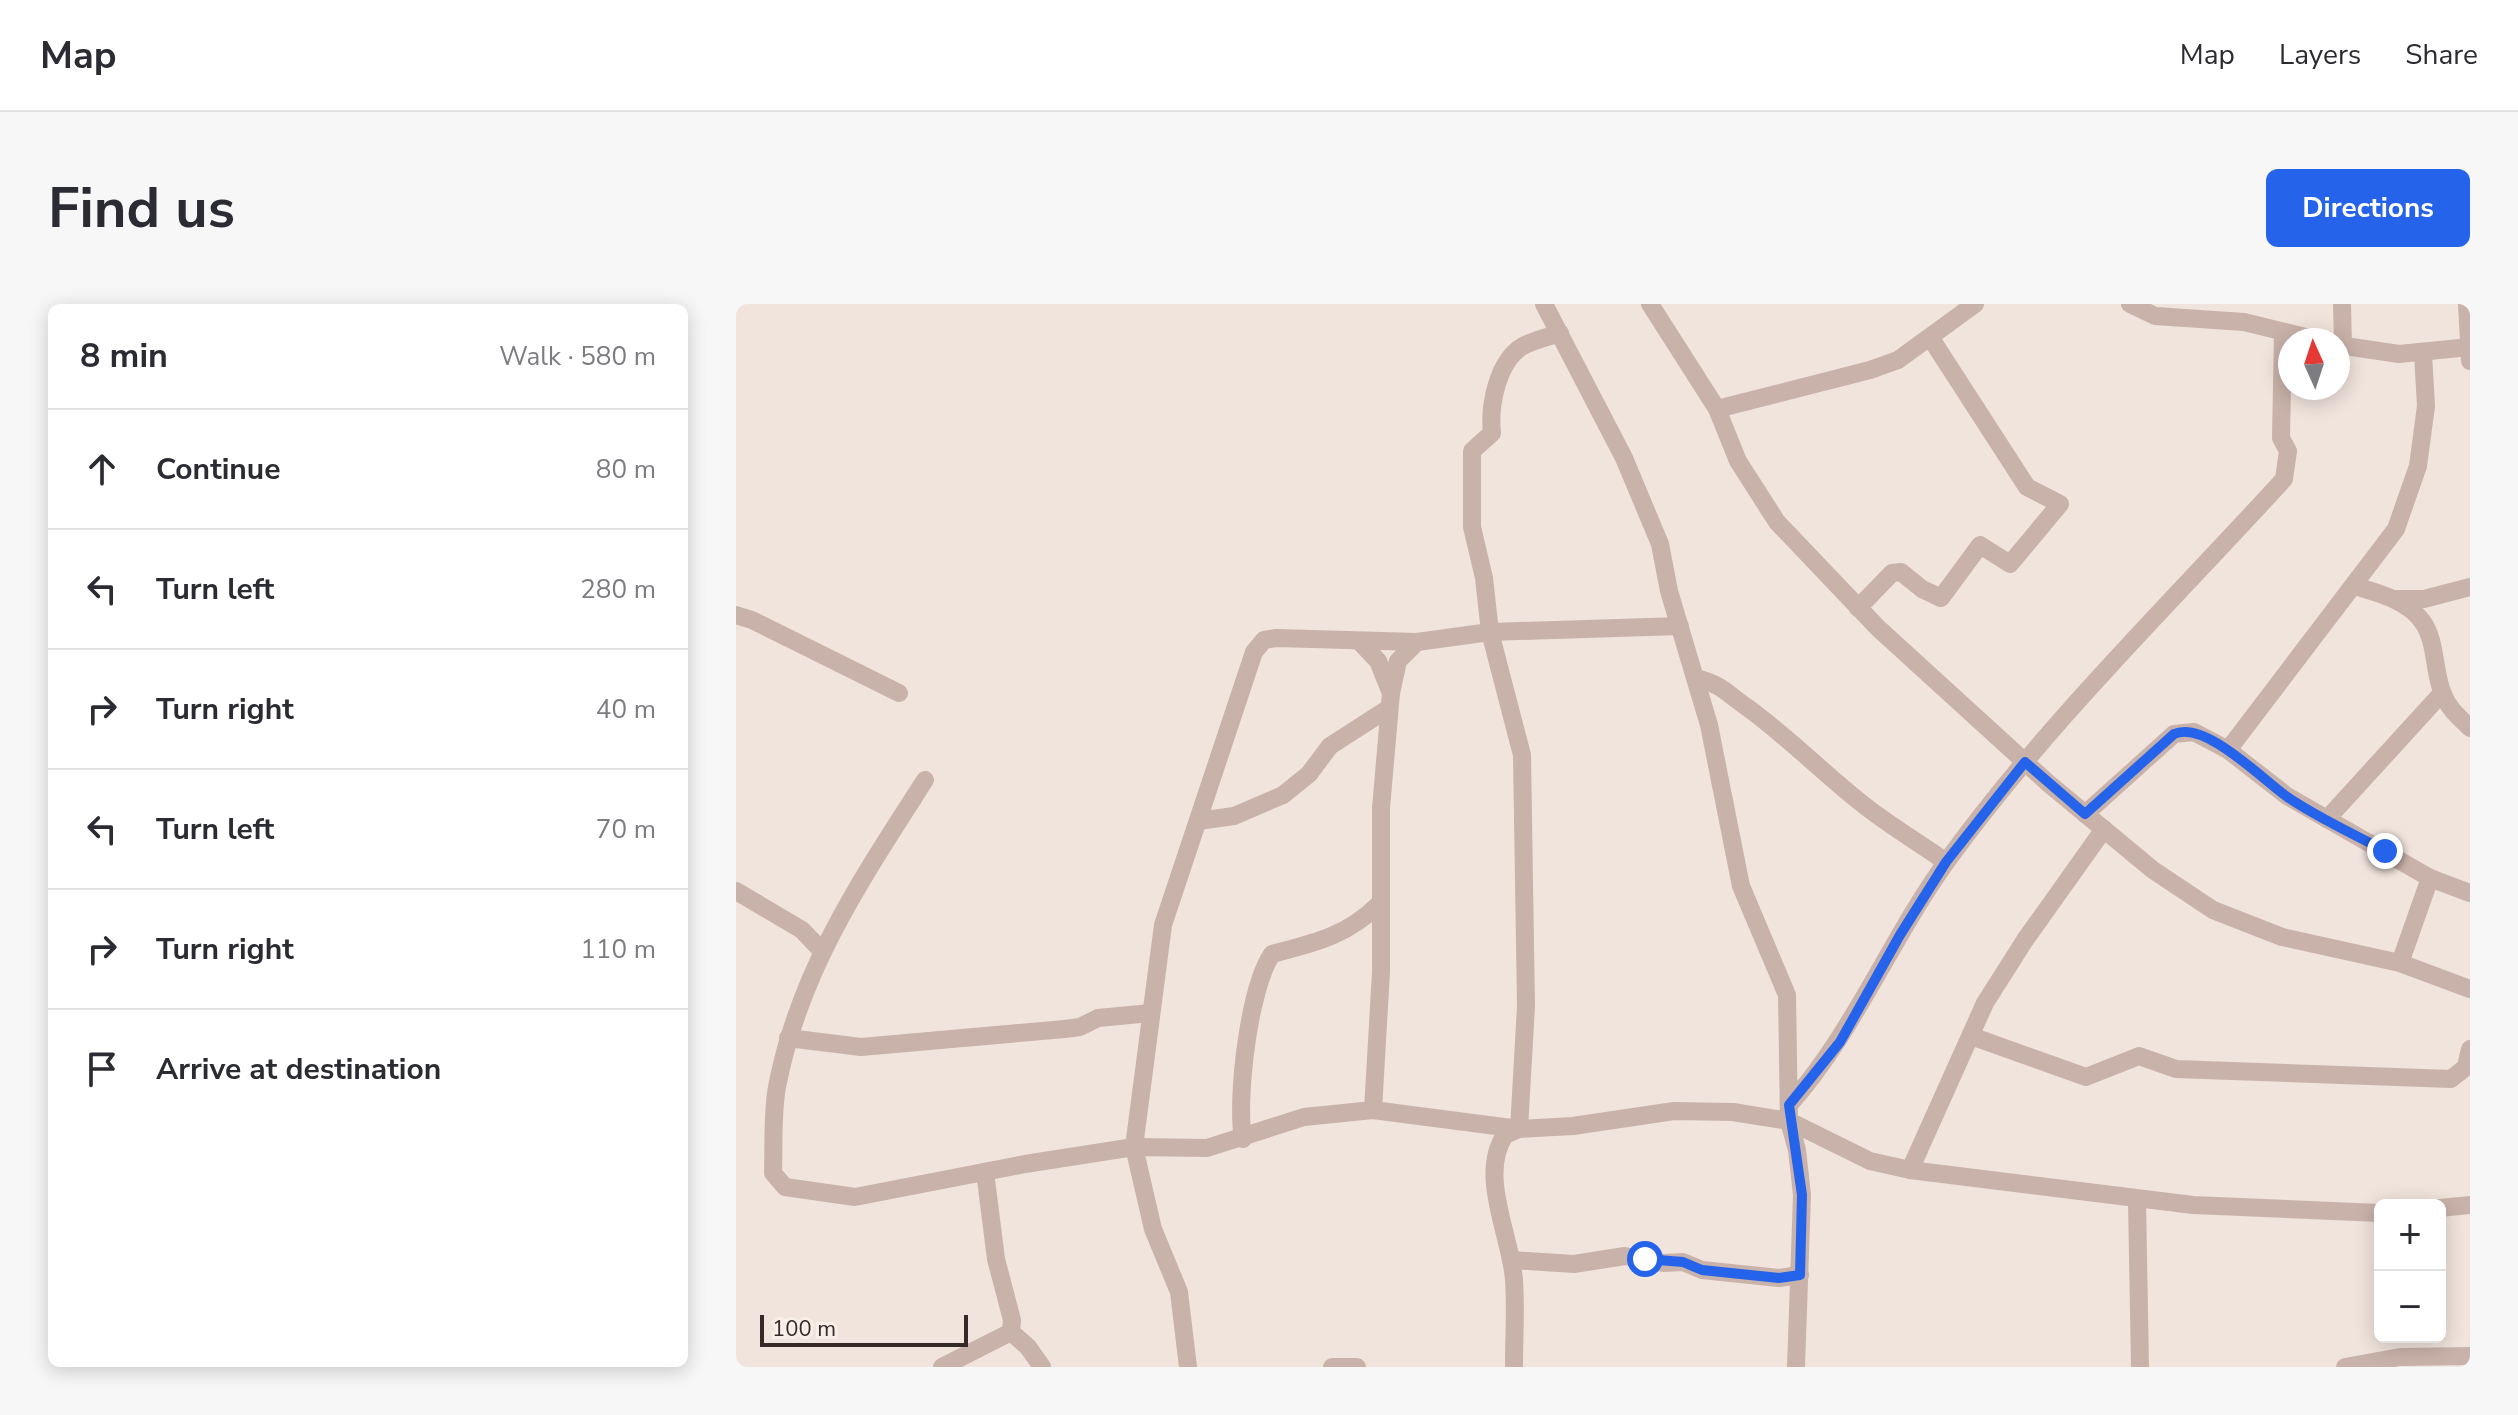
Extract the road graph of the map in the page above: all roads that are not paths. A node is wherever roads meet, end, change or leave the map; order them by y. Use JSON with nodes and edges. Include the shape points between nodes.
{"nodes":[{"id":1,"x":1544,"y":304,"type":"edge"},
{"id":2,"x":1650,"y":304,"type":"edge"},
{"id":3,"x":1975,"y":304,"type":"edge"},
{"id":4,"x":2130,"y":304,"type":"edge"},
{"id":5,"x":2342,"y":304,"type":"edge"},
{"id":6,"x":2467,"y":304,"type":"edge"},
{"id":7,"x":2185,"y":312,"type":"edge"},
{"id":8,"x":2341,"y":328,"type":"edge"},
{"id":9,"x":2278,"y":331,"type":"edge"},
{"id":10,"x":1560,"y":333,"type":"junction"},
{"id":11,"x":1930,"y":337,"type":"junction"},
{"id":12,"x":2350,"y":348,"type":"edge"},
{"id":13,"x":2469,"y":352,"type":"edge"},
{"id":14,"x":2423,"y":354,"type":"junction"},
{"id":15,"x":2282,"y":400,"type":"edge"},
{"id":16,"x":1717,"y":409,"type":"junction"},
{"id":17,"x":2355,"y":586,"type":"junction"},
{"id":18,"x":2470,"y":587,"type":"edge"},
{"id":19,"x":2394,"y":599,"type":"junction"},
{"id":20,"x":1858,"y":608,"type":"junction"},
{"id":21,"x":736,"y":615,"type":"edge"},
{"id":22,"x":1680,"y":626,"type":"junction"},
{"id":23,"x":1490,"y":632,"type":"junction"},
{"id":24,"x":1359,"y":641,"type":"junction"},
{"id":25,"x":1417,"y":642,"type":"junction"},
{"id":26,"x":1696,"y":678,"type":"junction"},
{"id":27,"x":899,"y":693,"type":"dead end"},
{"id":28,"x":2442,"y":693,"type":"junction"},
{"id":29,"x":1390,"y":700,"type":"junction"},
{"id":30,"x":2470,"y":728,"type":"edge"},
{"id":31,"x":2228,"y":750,"type":"junction"},
{"id":32,"x":2025,"y":762,"type":"junction"},
{"id":33,"x":925,"y":780,"type":"dead end"},
{"id":34,"x":2085,"y":814,"type":"junction"},
{"id":35,"x":2327,"y":819,"type":"junction"},
{"id":36,"x":1198,"y":821,"type":"junction"},
{"id":37,"x":2104,"y":829,"type":"junction"},
{"id":38,"x":1946,"y":862,"type":"junction"},
{"id":39,"x":2430,"y":878,"type":"junction"},
{"id":40,"x":736,"y":891,"type":"edge"},
{"id":41,"x":2470,"y":893,"type":"edge"},
{"id":42,"x":1379,"y":904,"type":"junction"},
{"id":43,"x":822,"y":951,"type":"junction"},
{"id":44,"x":2400,"y":963,"type":"junction"},
{"id":45,"x":2470,"y":989,"type":"edge"},
{"id":46,"x":1151,"y":1013,"type":"junction"},
{"id":47,"x":1971,"y":1036,"type":"junction"},
{"id":48,"x":788,"y":1038,"type":"junction"},
{"id":49,"x":2470,"y":1049,"type":"edge"},
{"id":50,"x":1373,"y":1110,"type":"junction"},
{"id":51,"x":1789,"y":1113,"type":"junction"},
{"id":52,"x":1519,"y":1129,"type":"junction"},
{"id":53,"x":1243,"y":1139,"type":"junction"},
{"id":54,"x":1134,"y":1147,"type":"junction"},
{"id":55,"x":1910,"y":1170,"type":"junction"},
{"id":56,"x":985,"y":1172,"type":"junction"},
{"id":57,"x":2137,"y":1200,"type":"junction"},
{"id":58,"x":2470,"y":1205,"type":"edge"},
{"id":59,"x":2446,"y":1207,"type":"edge"},
{"id":60,"x":2374,"y":1213,"type":"edge"},
{"id":61,"x":1512,"y":1260,"type":"junction"},
{"id":62,"x":1800,"y":1275,"type":"junction"},
{"id":63,"x":1011,"y":1332,"type":"junction"},
{"id":64,"x":2470,"y":1356,"type":"edge"},
{"id":65,"x":942,"y":1367,"type":"edge"},
{"id":66,"x":1042,"y":1367,"type":"edge"},
{"id":67,"x":1188,"y":1367,"type":"edge"},
{"id":68,"x":1332,"y":1367,"type":"edge"},
{"id":69,"x":1357,"y":1367,"type":"edge"},
{"id":70,"x":1514,"y":1367,"type":"edge"},
{"id":71,"x":1796,"y":1367,"type":"edge"},
{"id":72,"x":2140,"y":1367,"type":"edge"},
{"id":73,"x":2345,"y":1367,"type":"edge"}],
"edges":[{"from":1,"to":10,"type":"street"},
{"from":2,"to":16,"type":"street"},
{"from":3,"to":11,"type":"street"},
{"from":4,"to":7,"type":"street","via":[[2155,316]]},
{"from":5,"to":8,"type":"street"},
{"from":6,"to":13,"type":"street"},
{"from":7,"to":9,"type":"street"},
{"from":10,"to":22,"type":"street","via":[[1648,510]]},
{"from":10,"to":23,"type":"street","via":[[1521,347],[1504,368],[1489,411],[1492,433],[1472,451],[1472,527]]},
{"from":11,"to":16,"type":"street","via":[[1898,360],[1870,370]]},
{"from":11,"to":20,"type":"street","via":[[2027,487],[2060,504],[2010,564],[1980,545],[1941,598],[1901,572],[1892,573]]},
{"from":12,"to":14,"type":"street"},
{"from":13,"to":14,"type":"street"},
{"from":14,"to":17,"type":"street","via":[[2426,406],[2414,479],[2396,529]]},
{"from":15,"to":32,"type":"street","via":[[2281,438],[2288,451],[2284,479],[2085,690]]},
{"from":16,"to":20,"type":"street","via":[[1738,461],[1777,522]]},
{"from":17,"to":19,"type":"street"},
{"from":17,"to":31,"type":"street"},
{"from":18,"to":19,"type":"street","via":[[2424,599]]},
{"from":19,"to":28,"type":"street","via":[[2421,619]]},
{"from":20,"to":32,"type":"street"},
{"from":21,"to":27,"type":"street"},
{"from":22,"to":23,"type":"street"},
{"from":22,"to":26,"type":"street"},
{"from":23,"to":25,"type":"street"},
{"from":23,"to":52,"type":"street","via":[[1522,755],[1526,1006]]},
{"from":24,"to":25,"type":"street"},
{"from":24,"to":29,"type":"street","via":[[1378,661]]},
{"from":24,"to":36,"type":"street","via":[[1264,640],[1254,652]]},
{"from":25,"to":29,"type":"street","via":[[1398,661]]},
{"from":26,"to":38,"type":"street","via":[[1733,693],[1861,803]]},
{"from":26,"to":51,"type":"street","via":[[1741,886],[1787,995]]},
{"from":28,"to":30,"type":"street"},
{"from":28,"to":35,"type":"street"},
{"from":29,"to":36,"type":"street","via":[[1330,746],[1309,774],[1283,795],[1234,816]]},
{"from":29,"to":42,"type":"street"},
{"from":31,"to":34,"type":"street","via":[[2194,732],[2177,732]]},
{"from":31,"to":35,"type":"street","via":[[2287,796]]},
{"from":32,"to":34,"type":"street"},
{"from":32,"to":38,"type":"street"},
{"from":33,"to":43,"type":"street"},
{"from":34,"to":37,"type":"street"},
{"from":35,"to":39,"type":"street"},
{"from":36,"to":46,"type":"street","via":[[1163,925]]},
{"from":37,"to":44,"type":"street","via":[[2213,910],[2282,937]]},
{"from":37,"to":47,"type":"street","via":[[2025,940]]},
{"from":38,"to":51,"type":"street","via":[[1840,1042]]},
{"from":39,"to":41,"type":"street"},
{"from":39,"to":44,"type":"street"},
{"from":40,"to":43,"type":"street","via":[[802,930]]},
{"from":42,"to":50,"type":"street"},
{"from":42,"to":53,"type":"street","via":[[1350,929],[1318,944],[1272,954],[1260,972],[1248,1039],[1240,1118]]},
{"from":43,"to":48,"type":"street"},
{"from":44,"to":45,"type":"street"},
{"from":46,"to":48,"type":"street","via":[[1098,1018],[1065,1029],[861,1047]]},
{"from":46,"to":54,"type":"street"},
{"from":47,"to":49,"type":"street","via":[[2086,1077],[2139,1056],[2176,1069],[2451,1079],[2466,1067]]},
{"from":47,"to":55,"type":"street"},
{"from":48,"to":56,"type":"street","via":[[777,1091],[773,1173],[785,1187],[855,1197]]},
{"from":50,"to":52,"type":"street"},
{"from":50,"to":53,"type":"street","via":[[1304,1117]]},
{"from":51,"to":52,"type":"street","via":[[1674,1111]]},
{"from":51,"to":55,"type":"street","via":[[1870,1161]]},
{"from":51,"to":62,"type":"street","via":[[1802,1195]]},
{"from":52,"to":61,"type":"street","via":[[1505,1135],[1495,1163]]},
{"from":53,"to":54,"type":"street","via":[[1207,1148]]},
{"from":54,"to":56,"type":"street"},
{"from":54,"to":67,"type":"street","via":[[1153,1229],[1179,1292]]},
{"from":55,"to":57,"type":"street"},
{"from":56,"to":63,"type":"street"},
{"from":57,"to":60,"type":"street"},
{"from":57,"to":72,"type":"street"},
{"from":58,"to":59,"type":"street"},
{"from":61,"to":62,"type":"street","via":[[1574,1264],[1625,1256],[1683,1262],[1702,1270],[1779,1278]]},
{"from":61,"to":70,"type":"street"},
{"from":62,"to":71,"type":"street"},
{"from":63,"to":65,"type":"street"},
{"from":63,"to":66,"type":"street"},
{"from":64,"to":73,"type":"street","via":[[2400,1357]]},
{"from":68,"to":69,"type":"street"}]}
